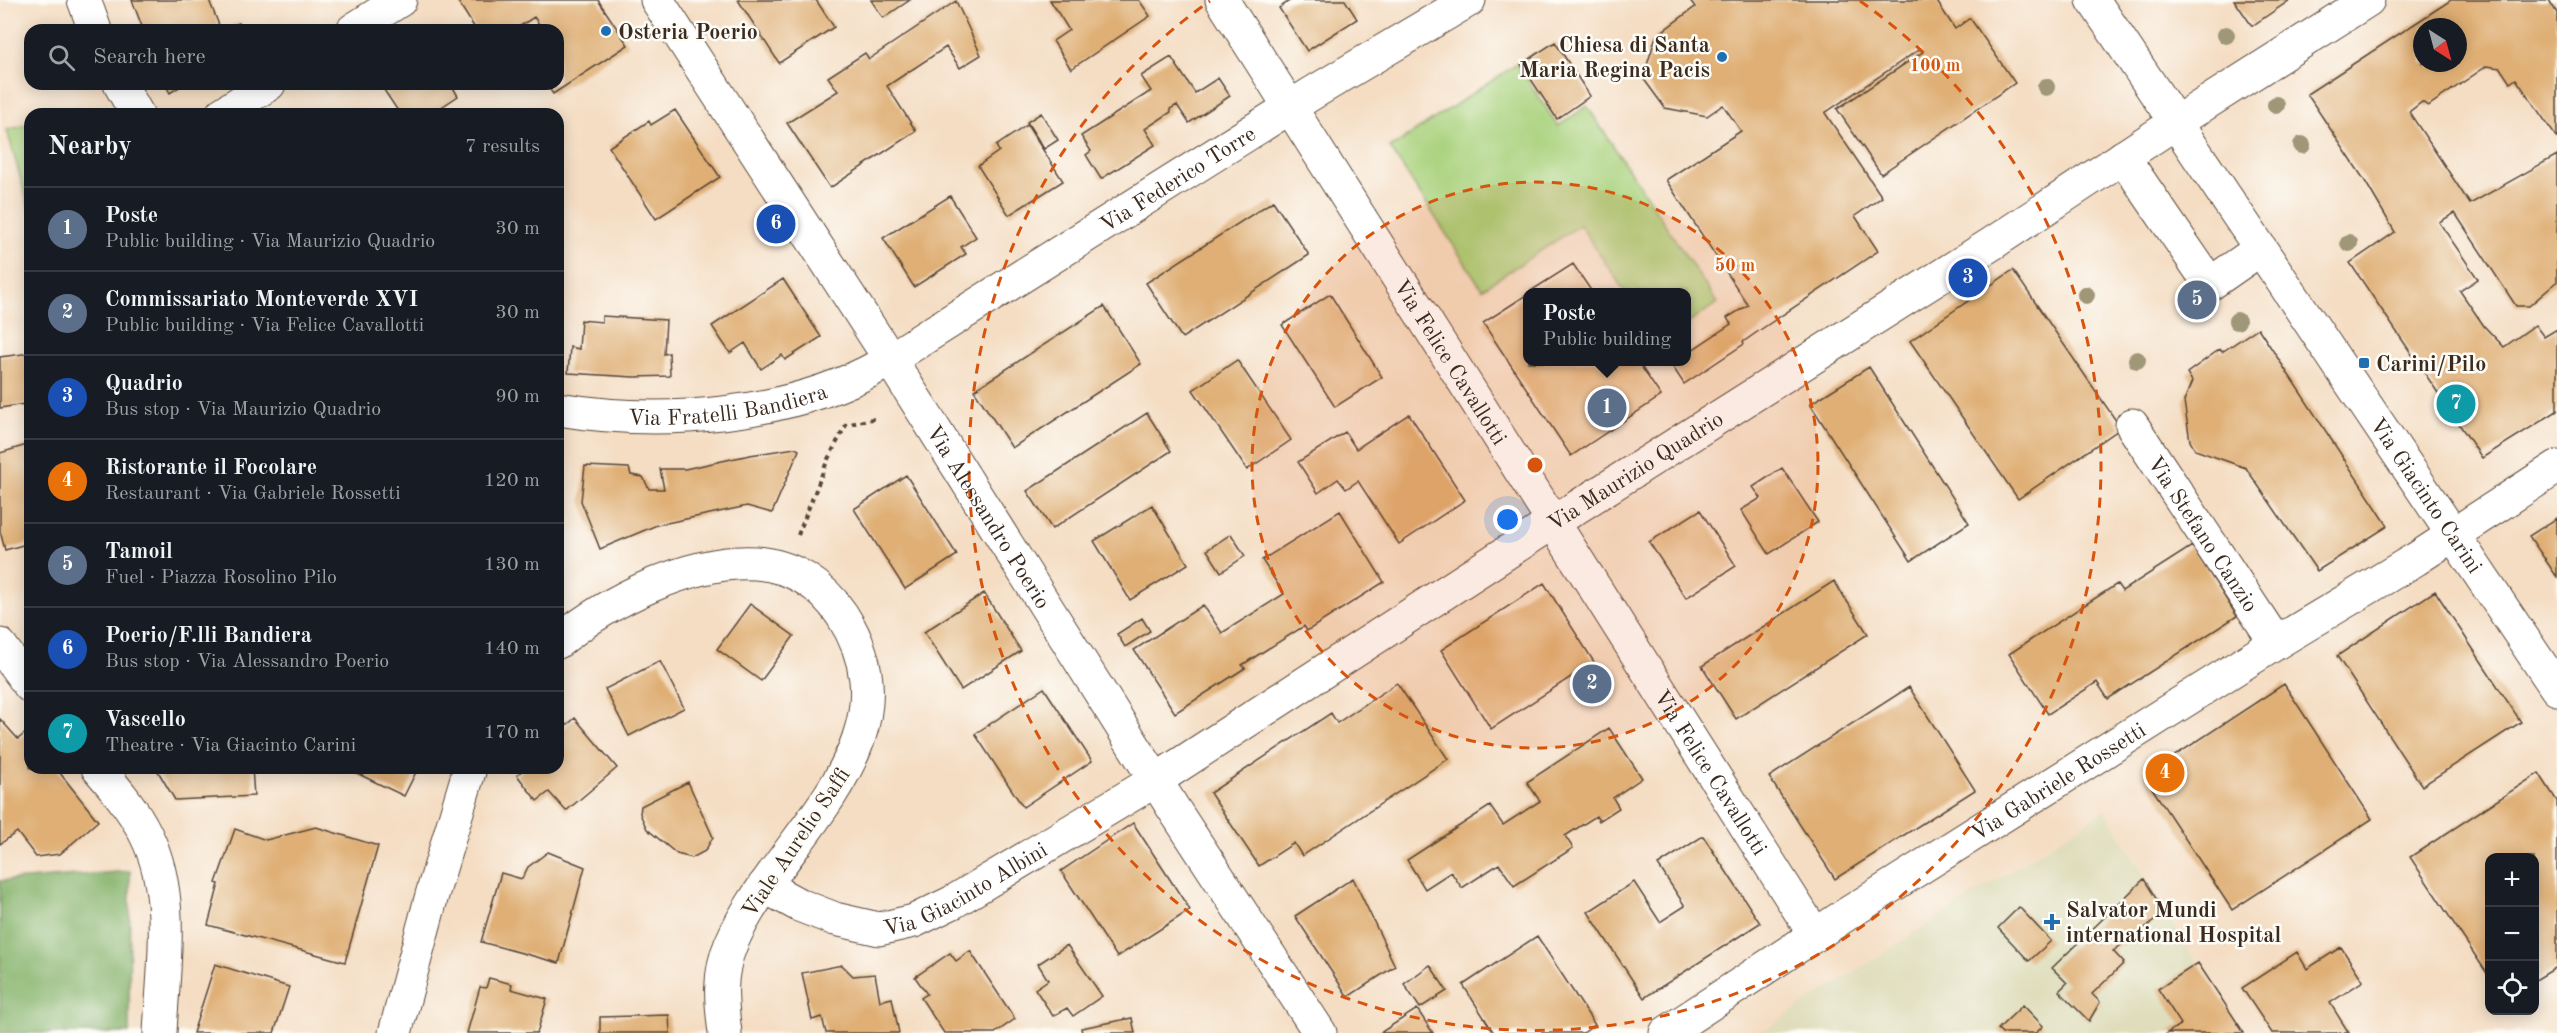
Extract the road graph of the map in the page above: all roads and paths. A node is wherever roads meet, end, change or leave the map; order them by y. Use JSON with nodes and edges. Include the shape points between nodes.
{"nodes":[{"id":1,"x":84,"y":0,"type":"edge"},
{"id":2,"x":400,"y":0,"type":"edge"},
{"id":3,"x":657,"y":0,"type":"edge"},
{"id":4,"x":1222,"y":0,"type":"edge"},
{"id":5,"x":1469,"y":0,"type":"edge"},
{"id":6,"x":2093,"y":0,"type":"edge"},
{"id":7,"x":2368,"y":0,"type":"edge"},
{"id":8,"x":92,"y":24,"type":"edge"},
{"id":9,"x":362,"y":24,"type":"edge"},
{"id":10,"x":123,"y":90,"type":"edge"},
{"id":11,"x":260,"y":90,"type":"edge"},
{"id":12,"x":134,"y":108,"type":"edge"},
{"id":13,"x":231,"y":108,"type":"edge"},
{"id":14,"x":1290,"y":108,"type":"junction"},
{"id":15,"x":2175,"y":123,"type":"junction"},
{"id":16,"x":2123,"y":157,"type":"junction"},
{"id":17,"x":2259,"y":250,"type":"junction"},
{"id":18,"x":890,"y":360,"type":"junction"},
{"id":19,"x":564,"y":410,"type":"edge"},
{"id":20,"x":871,"y":414,"type":"dead end"},
{"id":21,"x":2132,"y":425,"type":"dead end"},
{"id":22,"x":2557,"y":467,"type":"edge"},
{"id":23,"x":1552,"y":523,"type":"junction"},
{"id":24,"x":800,"y":527,"type":"dead end"},
{"id":25,"x":2454,"y":533,"type":"junction"},
{"id":26,"x":564,"y":638,"type":"edge"},
{"id":27,"x":2276,"y":643,"type":"junction"},
{"id":28,"x":0,"y":645,"type":"edge"},
{"id":29,"x":24,"y":678,"type":"edge"},
{"id":30,"x":2557,"y":689,"type":"edge"},
{"id":31,"x":103,"y":774,"type":"edge"},
{"id":32,"x":468,"y":774,"type":"edge"},
{"id":33,"x":1156,"y":780,"type":"junction"},
{"id":34,"x":764,"y":886,"type":"junction"},
{"id":35,"x":1815,"y":935,"type":"junction"},
{"id":36,"x":160,"y":1033,"type":"edge"},
{"id":37,"x":395,"y":1033,"type":"edge"},
{"id":38,"x":725,"y":1033,"type":"edge"},
{"id":39,"x":1320,"y":1033,"type":"edge"},
{"id":40,"x":1666,"y":1033,"type":"edge"}],
"edges":[{"from":1,"to":8,"type":"street"},
{"from":2,"to":9,"type":"street"},
{"from":3,"to":18,"type":"street","name":"Via Alessandro Poerio"},
{"from":4,"to":14,"type":"street","name":"Via Felice Cavallotti"},
{"from":5,"to":14,"type":"street","name":"Via Federico Torre"},
{"from":6,"to":15,"type":"street","name":"Via Giacinto Carini"},
{"from":7,"to":15,"type":"street","name":"Via Maurizio Quadrio"},
{"from":10,"to":12,"type":"street"},
{"from":11,"to":13,"type":"street"},
{"from":14,"to":18,"type":"street","name":"Via Federico Torre"},
{"from":14,"to":23,"type":"street","name":"Via Felice Cavallotti"},
{"from":15,"to":16,"type":"street","name":"Via Maurizio Quadrio"},
{"from":15,"to":17,"type":"street","name":"Via Giacinto Carini"},
{"from":16,"to":17,"type":"street","via":[[2210,284]]},
{"from":16,"to":23,"type":"street","name":"Via Maurizio Quadrio"},
{"from":17,"to":25,"type":"street","name":"Via Giacinto Carini"},
{"from":18,"to":19,"type":"street","name":"Via Fratelli Bandiera","via":[[850,382],[752,408],[642,416]]},
{"from":18,"to":33,"type":"street","name":"Via Alessandro Poerio"},
{"from":20,"to":24,"type":"path","via":[[872,419],[846,425]]},
{"from":21,"to":27,"type":"street","name":"Via Stefano Canzio"},
{"from":22,"to":25,"type":"street","name":"Via Gabriele Rossetti"},
{"from":23,"to":33,"type":"street","name":"Via Maurizio Quadrio"},
{"from":23,"to":35,"type":"street","name":"Via Felice Cavallotti"},
{"from":25,"to":27,"type":"street","name":"Via Gabriele Rossetti"},
{"from":25,"to":30,"type":"street","name":"Via Giacinto Carini"},
{"from":26,"to":34,"type":"street","name":"Viale Aurelio Saffi","via":[[596,615],[642,591],[696,571],[732,564],[786,569],[812,583],[835,606],[848,626],[862,664],[866,698],[862,726],[839,782]]},
{"from":27,"to":35,"type":"street","name":"Via Gabriele Rossetti"},
{"from":28,"to":29,"type":"street"},
{"from":31,"to":36,"type":"street","via":[[146,834],[161,876],[165,934]]},
{"from":32,"to":37,"type":"street"},
{"from":33,"to":34,"type":"street","name":"Via Giacinto Albini","via":[[953,902],[900,926],[879,929],[845,922],[799,905]]},
{"from":33,"to":39,"type":"street","name":"Via Alessandro Poerio"},
{"from":34,"to":38,"type":"street","name":"Viale Aurelio Saffi","via":[[744,916],[726,956],[720,991]]},
{"from":35,"to":40,"type":"street","name":"Via Gabriele Rossetti"}]}
